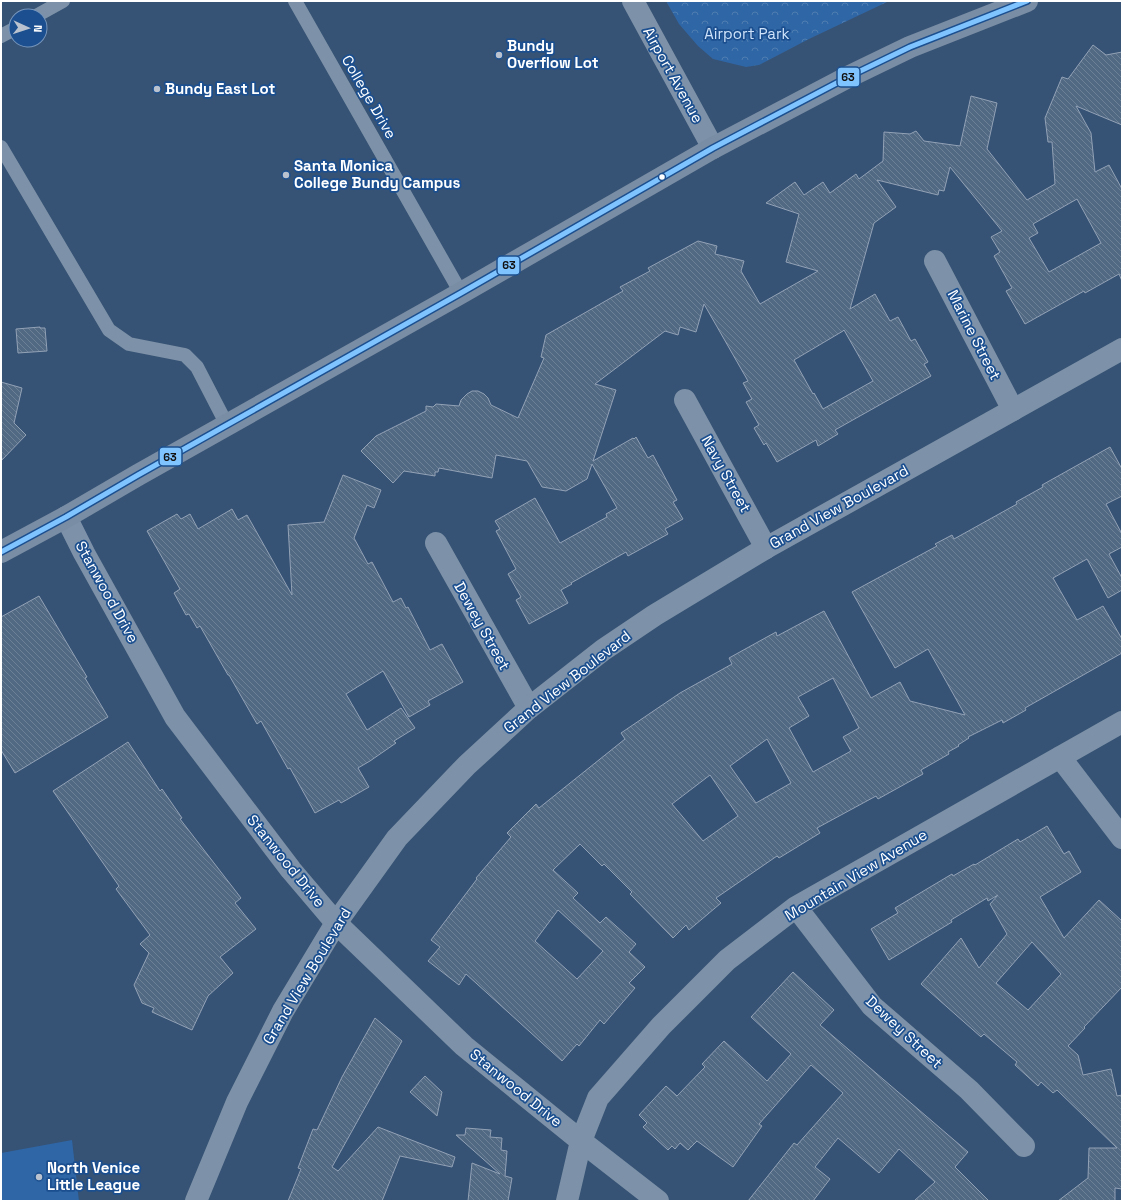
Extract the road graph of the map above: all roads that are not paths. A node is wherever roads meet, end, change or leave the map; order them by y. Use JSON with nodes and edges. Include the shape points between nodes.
{"nodes":[{"id":1,"x":63,"y":1,"type":"edge"},
{"id":2,"x":295,"y":1,"type":"edge"},
{"id":3,"x":633,"y":1,"type":"edge"},
{"id":4,"x":1027,"y":1,"type":"edge"},
{"id":5,"x":48,"y":9,"type":"edge"},
{"id":6,"x":1,"y":148,"type":"edge"},
{"id":7,"x":713,"y":148,"type":"junction"},
{"id":8,"x":935,"y":260,"type":"dead end"},
{"id":9,"x":461,"y":293,"type":"junction"},
{"id":10,"x":1122,"y":349,"type":"edge"},
{"id":11,"x":685,"y":400,"type":"dead end"},
{"id":12,"x":1013,"y":410,"type":"junction"},
{"id":13,"x":227,"y":425,"type":"junction"},
{"id":14,"x":66,"y":517,"type":"junction"},
{"id":15,"x":436,"y":543,"type":"dead end"},
{"id":16,"x":766,"y":548,"type":"junction"},
{"id":17,"x":1,"y":552,"type":"edge"},
{"id":18,"x":528,"y":708,"type":"junction"},
{"id":19,"x":1122,"y":722,"type":"edge"},
{"id":20,"x":1060,"y":757,"type":"junction"},
{"id":21,"x":1122,"y":838,"type":"edge"},
{"id":22,"x":796,"y":907,"type":"junction"},
{"id":23,"x":336,"y":923,"type":"junction"},
{"id":24,"x":581,"y":1141,"type":"junction"},
{"id":25,"x":1024,"y":1146,"type":"dead end"},
{"id":26,"x":196,"y":1201,"type":"edge"},
{"id":27,"x":567,"y":1201,"type":"edge"},
{"id":28,"x":658,"y":1201,"type":"edge"}],
"edges":[{"from":1,"to":5,"type":"lane"},
{"from":2,"to":9,"type":"lane","name":"College Drive"},
{"from":3,"to":7,"type":"street","name":"Airport Avenue"},
{"from":4,"to":7,"type":"main road","via":[[910,46]]},
{"from":6,"to":13,"type":"lane","via":[[109,330],[129,344],[185,355],[197,367]]},
{"from":7,"to":9,"type":"main road"},
{"from":8,"to":12,"type":"street","name":"Marine Street"},
{"from":9,"to":13,"type":"main road"},
{"from":10,"to":12,"type":"street","name":"Grand View Boulevard"},
{"from":11,"to":16,"type":"street","name":"Navy Street"},
{"from":12,"to":16,"type":"street","name":"Grand View Boulevard"},
{"from":13,"to":14,"type":"main road"},
{"from":14,"to":17,"type":"main road"},
{"from":14,"to":23,"type":"street","name":"Stanwood Drive","via":[[175,717],[291,870]]},
{"from":15,"to":18,"type":"street","name":"Dewey Street"},
{"from":16,"to":18,"type":"street","name":"Grand View Boulevard","via":[[655,615],[603,650]]},
{"from":18,"to":23,"type":"street","name":"Grand View Boulevard","via":[[467,765],[397,838]]},
{"from":19,"to":20,"type":"street","name":"Mountain View Avenue"},
{"from":20,"to":21,"type":"street"},
{"from":20,"to":22,"type":"street","name":"Mountain View Avenue"},
{"from":22,"to":24,"type":"street","name":"Mountain View Avenue","via":[[727,960],[661,1026],[598,1098]]},
{"from":22,"to":25,"type":"street","name":"Dewey Street","via":[[872,1006],[969,1090]]},
{"from":23,"to":24,"type":"street","name":"Stanwood Drive","via":[[464,1046]]},
{"from":23,"to":26,"type":"street","name":"Grand View Boulevard","via":[[283,1012],[236,1102]]},
{"from":24,"to":27,"type":"street","name":"Mountain View Avenue"},
{"from":24,"to":28,"type":"street","name":"Stanwood Drive"}]}
